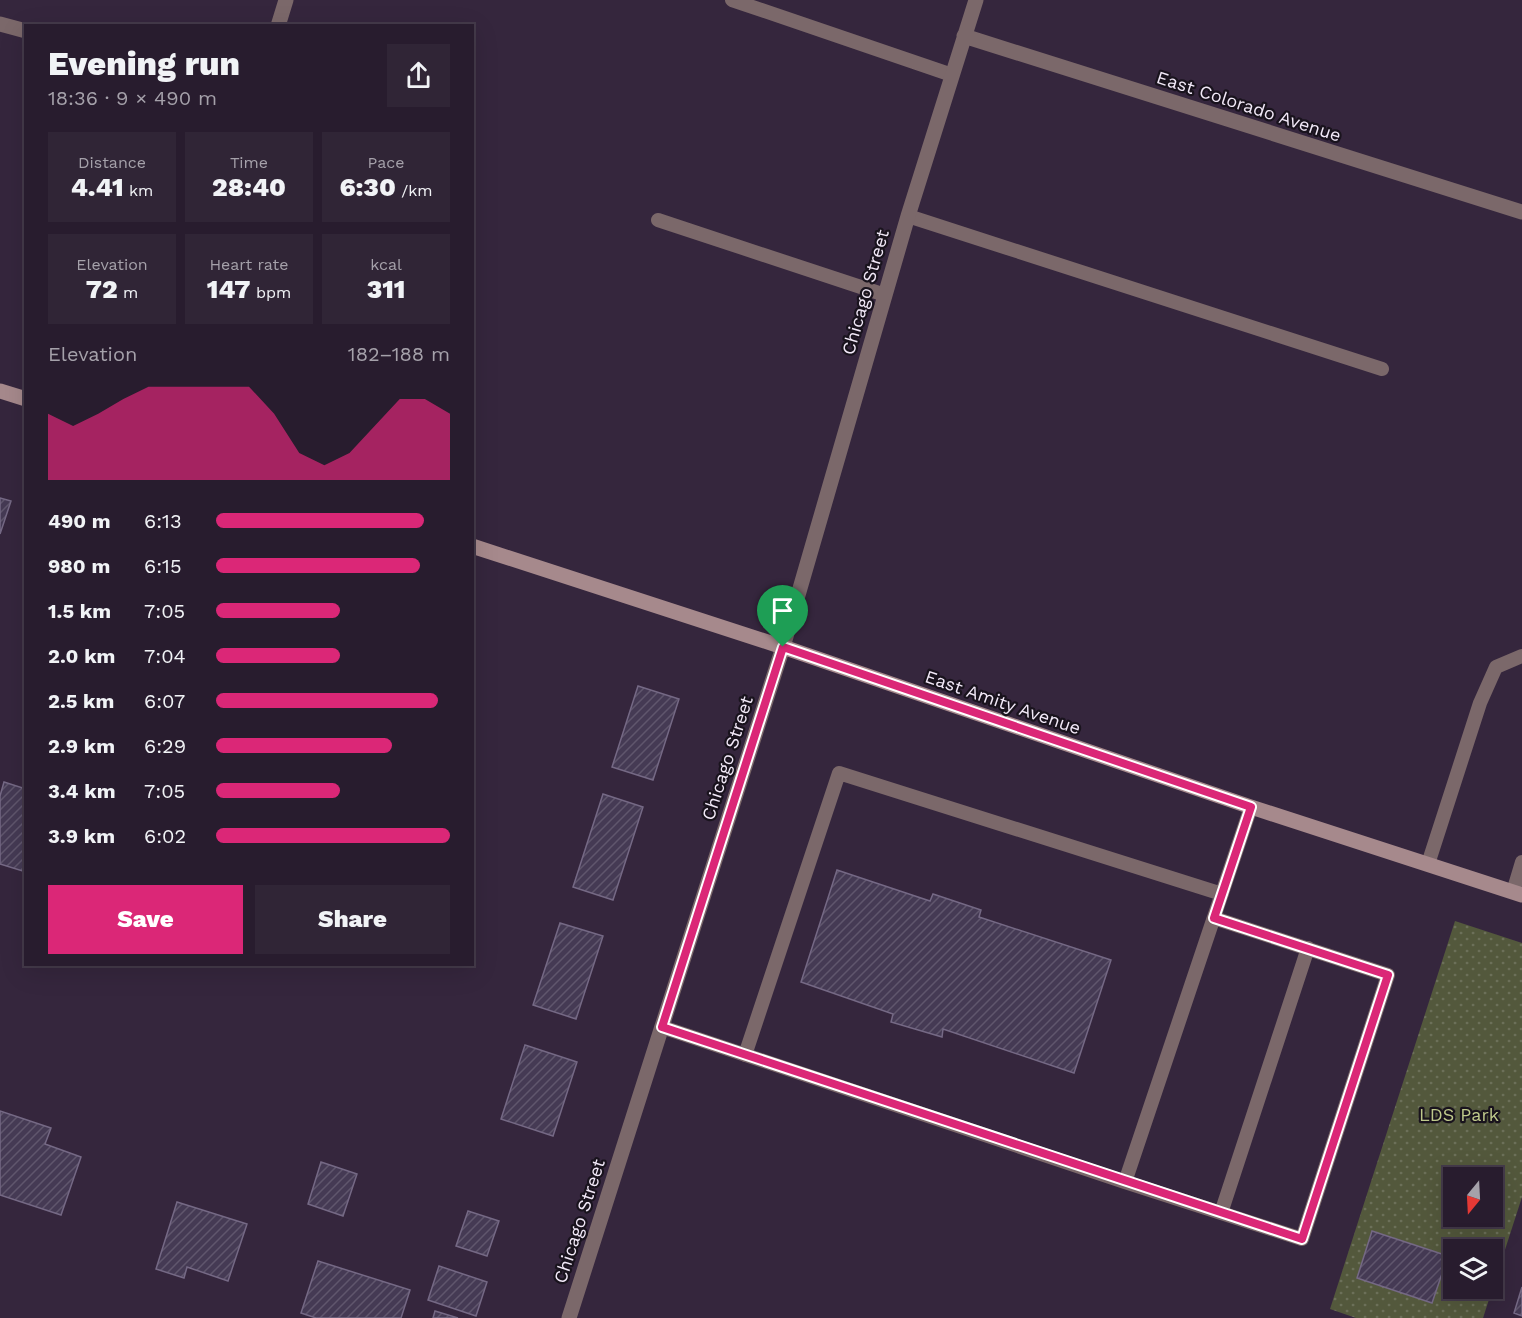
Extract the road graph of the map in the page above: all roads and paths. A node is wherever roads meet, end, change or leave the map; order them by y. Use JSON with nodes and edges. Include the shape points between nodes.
{"nodes":[{"id":1,"x":286,"y":0,"type":"edge"},
{"id":2,"x":732,"y":0,"type":"edge"},
{"id":3,"x":976,"y":0,"type":"edge"},
{"id":4,"x":0,"y":24,"type":"edge"},
{"id":5,"x":279,"y":24,"type":"edge"},
{"id":6,"x":24,"y":31,"type":"edge"},
{"id":7,"x":964,"y":36,"type":"junction"},
{"id":8,"x":952,"y":75,"type":"junction"},
{"id":9,"x":1522,"y":212,"type":"edge"},
{"id":10,"x":908,"y":216,"type":"junction"},
{"id":11,"x":658,"y":220,"type":"dead end"},
{"id":12,"x":885,"y":295,"type":"junction"},
{"id":13,"x":1382,"y":369,"type":"dead end"},
{"id":14,"x":0,"y":391,"type":"edge"},
{"id":15,"x":24,"y":398,"type":"edge"},
{"id":16,"x":474,"y":547,"type":"edge"},
{"id":17,"x":783,"y":647,"type":"junction"},
{"id":18,"x":1522,"y":656,"type":"edge"},
{"id":19,"x":1251,"y":807,"type":"junction"},
{"id":20,"x":1522,"y":862,"type":"edge"},
{"id":21,"x":1428,"y":864,"type":"junction"},
{"id":22,"x":1518,"y":893,"type":"edge"},
{"id":23,"x":1222,"y":894,"type":"junction"},
{"id":24,"x":1214,"y":918,"type":"junction"},
{"id":25,"x":1308,"y":948,"type":"junction"},
{"id":26,"x":662,"y":1027,"type":"junction"},
{"id":27,"x":745,"y":1055,"type":"junction"},
{"id":28,"x":1125,"y":1182,"type":"junction"},
{"id":29,"x":1221,"y":1213,"type":"junction"},
{"id":30,"x":569,"y":1318,"type":"edge"}],
"edges":[{"from":1,"to":5,"type":"street"},
{"from":2,"to":8,"type":"lane"},
{"from":3,"to":7,"type":"street","name":"Chicago Street"},
{"from":4,"to":6,"type":"street"},
{"from":7,"to":8,"type":"street","name":"Chicago Street"},
{"from":7,"to":9,"type":"street","name":"East Colorado Avenue"},
{"from":8,"to":10,"type":"street","name":"Chicago Street"},
{"from":10,"to":12,"type":"street","name":"Chicago Street"},
{"from":10,"to":13,"type":"lane"},
{"from":11,"to":12,"type":"lane"},
{"from":12,"to":17,"type":"street","name":"Chicago Street"},
{"from":14,"to":15,"type":"main road"},
{"from":16,"to":17,"type":"main road","name":"East Amity Avenue"},
{"from":17,"to":19,"type":"main road","name":"East Amity Avenue"},
{"from":17,"to":26,"type":"street","name":"Chicago Street"},
{"from":18,"to":21,"type":"lane","via":[[1496,667],[1480,703]]},
{"from":19,"to":21,"type":"main road","name":"East Amity Avenue"},
{"from":19,"to":23,"type":"lane"},
{"from":20,"to":22,"type":"lane"},
{"from":21,"to":22,"type":"main road","name":"East Amity Avenue"},
{"from":23,"to":24,"type":"lane"},
{"from":23,"to":27,"type":"lane","via":[[839,773]]},
{"from":24,"to":25,"type":"lane"},
{"from":24,"to":28,"type":"lane"},
{"from":25,"to":29,"type":"lane"},
{"from":25,"to":29,"type":"lane","via":[[1388,975],[1302,1239]]},
{"from":26,"to":27,"type":"lane"},
{"from":26,"to":30,"type":"street","name":"Chicago Street"},
{"from":27,"to":28,"type":"lane"},
{"from":28,"to":29,"type":"lane"}]}
